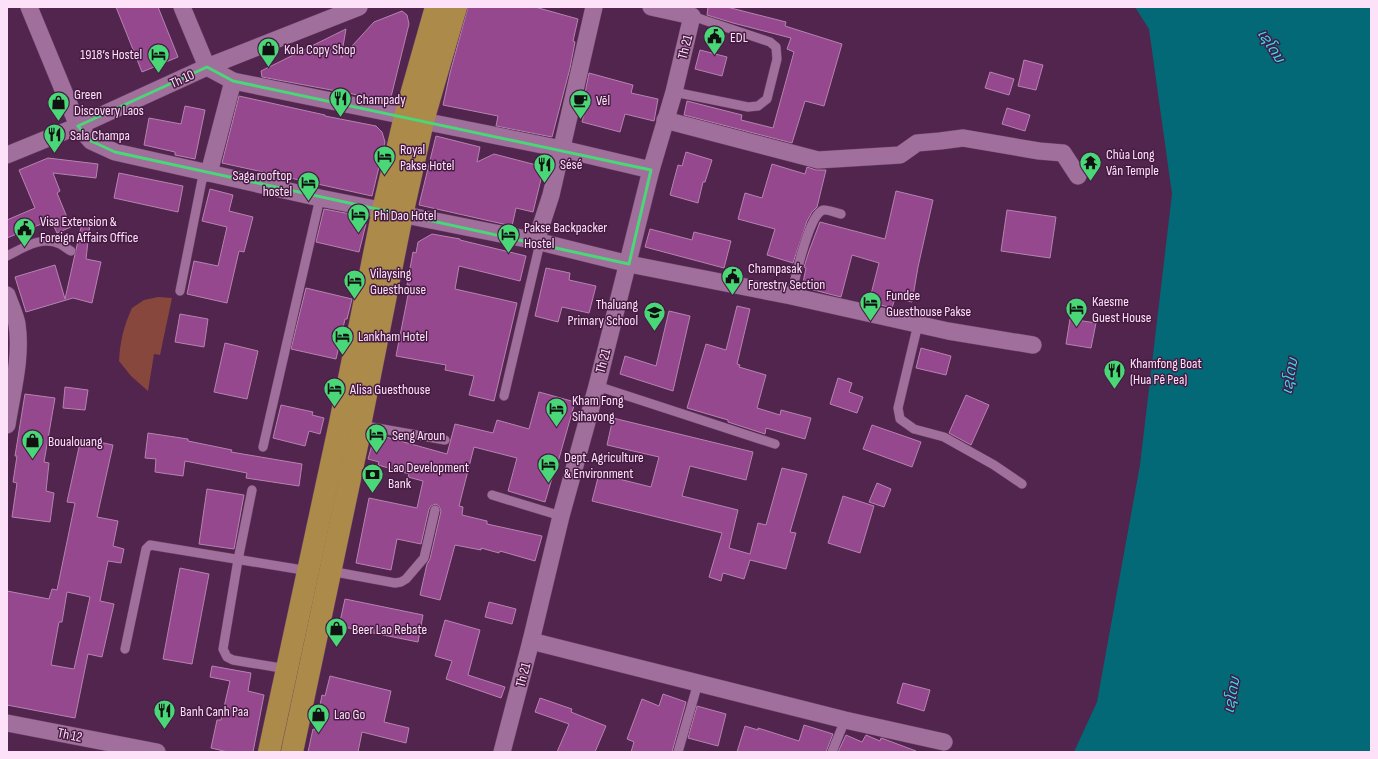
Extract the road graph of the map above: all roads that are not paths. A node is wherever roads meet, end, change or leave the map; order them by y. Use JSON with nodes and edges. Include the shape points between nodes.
{"nodes":[{"id":1,"x":29,"y":7,"type":"edge"},
{"id":2,"x":182,"y":7,"type":"edge"},
{"id":3,"x":359,"y":7,"type":"edge"},
{"id":4,"x":436,"y":7,"type":"edge"},
{"id":5,"x":456,"y":7,"type":"edge"},
{"id":6,"x":594,"y":7,"type":"edge"},
{"id":7,"x":651,"y":7,"type":"edge"},
{"id":8,"x":692,"y":16,"type":"junction"},
{"id":9,"x":207,"y":67,"type":"junction"},
{"id":10,"x":233,"y":81,"type":"junction"},
{"id":11,"x":674,"y":92,"type":"junction"},
{"id":12,"x":414,"y":119,"type":"junction"},
{"id":13,"x":665,"y":120,"type":"junction"},
{"id":14,"x":78,"y":126,"type":"junction"},
{"id":15,"x":562,"y":149,"type":"junction"},
{"id":16,"x":7,"y":155,"type":"edge"},
{"id":17,"x":651,"y":170,"type":"junction"},
{"id":18,"x":208,"y":173,"type":"junction"},
{"id":19,"x":1078,"y":176,"type":"dead end"},
{"id":20,"x":320,"y":198,"type":"junction"},
{"id":21,"x":392,"y":212,"type":"junction"},
{"id":22,"x":841,"y":214,"type":"dead end"},
{"id":23,"x":538,"y":242,"type":"junction"},
{"id":24,"x":71,"y":251,"type":"dead end"},
{"id":25,"x":7,"y":256,"type":"edge"},
{"id":26,"x":629,"y":264,"type":"junction"},
{"id":27,"x":180,"y":291,"type":"dead end"},
{"id":28,"x":7,"y":295,"type":"edge"},
{"id":29,"x":791,"y":296,"type":"junction"},
{"id":30,"x":918,"y":324,"type":"junction"},
{"id":31,"x":1033,"y":345,"type":"dead end"},
{"id":32,"x":597,"y":386,"type":"junction"},
{"id":33,"x":504,"y":396,"type":"dead end"},
{"id":34,"x":350,"y":424,"type":"junction"},
{"id":35,"x":7,"y":426,"type":"edge"},
{"id":36,"x":445,"y":440,"type":"dead end"},
{"id":37,"x":775,"y":444,"type":"dead end"},
{"id":38,"x":263,"y":447,"type":"dead end"},
{"id":39,"x":1022,"y":484,"type":"dead end"},
{"id":40,"x":252,"y":490,"type":"dead end"},
{"id":41,"x":492,"y":495,"type":"dead end"},
{"id":42,"x":435,"y":510,"type":"dead end"},
{"id":43,"x":561,"y":516,"type":"junction"},
{"id":44,"x":238,"y":560,"type":"junction"},
{"id":45,"x":321,"y":573,"type":"junction"},
{"id":46,"x":531,"y":642,"type":"junction"},
{"id":47,"x":125,"y":648,"type":"dead end"},
{"id":48,"x":287,"y":669,"type":"junction"},
{"id":49,"x":698,"y":683,"type":"junction"},
{"id":50,"x":845,"y":720,"type":"junction"},
{"id":51,"x":7,"y":722,"type":"edge"},
{"id":52,"x":944,"y":742,"type":"dead end"},
{"id":53,"x":157,"y":752,"type":"edge"},
{"id":54,"x":269,"y":752,"type":"edge"},
{"id":55,"x":292,"y":752,"type":"edge"},
{"id":56,"x":502,"y":752,"type":"edge"},
{"id":57,"x":678,"y":752,"type":"edge"},
{"id":58,"x":832,"y":752,"type":"edge"}],
"edges":[{"from":1,"to":14,"type":"street"},
{"from":2,"to":9,"type":"street"},
{"from":3,"to":9,"type":"street","name":"Th 10"},
{"from":4,"to":12,"type":"highway"},
{"from":5,"to":12,"type":"highway"},
{"from":6,"to":15,"type":"street"},
{"from":7,"to":8,"type":"street"},
{"from":8,"to":11,"type":"street","name":"Th 21"},
{"from":8,"to":11,"type":"lane","via":[[770,42],[776,47],[777,59],[767,99],[758,106],[748,108]]},
{"from":9,"to":10,"type":"street"},
{"from":9,"to":14,"type":"street","name":"Th 10"},
{"from":10,"to":12,"type":"street"},
{"from":10,"to":18,"type":"street"},
{"from":11,"to":13,"type":"street","name":"Th 21"},
{"from":12,"to":15,"type":"street"},
{"from":12,"to":21,"type":"highway"},
{"from":13,"to":17,"type":"street","name":"Th 21"},
{"from":13,"to":19,"type":"street","via":[[818,160],[900,155],[917,143],[963,138],[1063,153]]},
{"from":14,"to":16,"type":"street","name":"Th 10"},
{"from":14,"to":18,"type":"street","via":[[91,142],[115,152]]},
{"from":15,"to":17,"type":"street"},
{"from":15,"to":23,"type":"street"},
{"from":17,"to":26,"type":"street","name":"Th 21"},
{"from":18,"to":20,"type":"street"},
{"from":18,"to":27,"type":"lane","via":[[202,180]]},
{"from":20,"to":21,"type":"street"},
{"from":20,"to":38,"type":"lane"},
{"from":21,"to":23,"type":"street"},
{"from":21,"to":34,"type":"highway"},
{"from":22,"to":29,"type":"lane","via":[[824,210],[811,223]]},
{"from":23,"to":26,"type":"street"},
{"from":23,"to":33,"type":"lane"},
{"from":24,"to":25,"type":"lane","via":[[60,244],[48,241],[34,243]]},
{"from":26,"to":29,"type":"street"},
{"from":26,"to":32,"type":"street","name":"Th 21"},
{"from":28,"to":35,"type":"street","via":[[16,323],[18,345],[17,368]]},
{"from":29,"to":30,"type":"street"},
{"from":30,"to":31,"type":"street","via":[[948,332]]},
{"from":30,"to":39,"type":"lane","via":[[898,408],[900,419],[914,429],[944,437]]},
{"from":32,"to":37,"type":"lane"},
{"from":32,"to":43,"type":"street","name":"Th 21"},
{"from":34,"to":36,"type":"lane"},
{"from":34,"to":45,"type":"highway"},
{"from":40,"to":44,"type":"lane"},
{"from":41,"to":43,"type":"lane"},
{"from":42,"to":45,"type":"lane","via":[[424,558],[401,582]]},
{"from":43,"to":46,"type":"street","name":"Th 21"},
{"from":44,"to":45,"type":"lane"},
{"from":44,"to":47,"type":"lane","via":[[150,545],[146,549]]},
{"from":44,"to":48,"type":"lane","via":[[223,649],[227,657],[233,660]]},
{"from":45,"to":48,"type":"highway"},
{"from":45,"to":55,"type":"highway"},
{"from":46,"to":49,"type":"street"},
{"from":46,"to":56,"type":"street","name":"Th 21"},
{"from":48,"to":54,"type":"highway"},
{"from":49,"to":50,"type":"street"},
{"from":49,"to":57,"type":"lane"},
{"from":50,"to":52,"type":"street"},
{"from":50,"to":58,"type":"lane"},
{"from":51,"to":53,"type":"street","name":"Th 12"}]}
